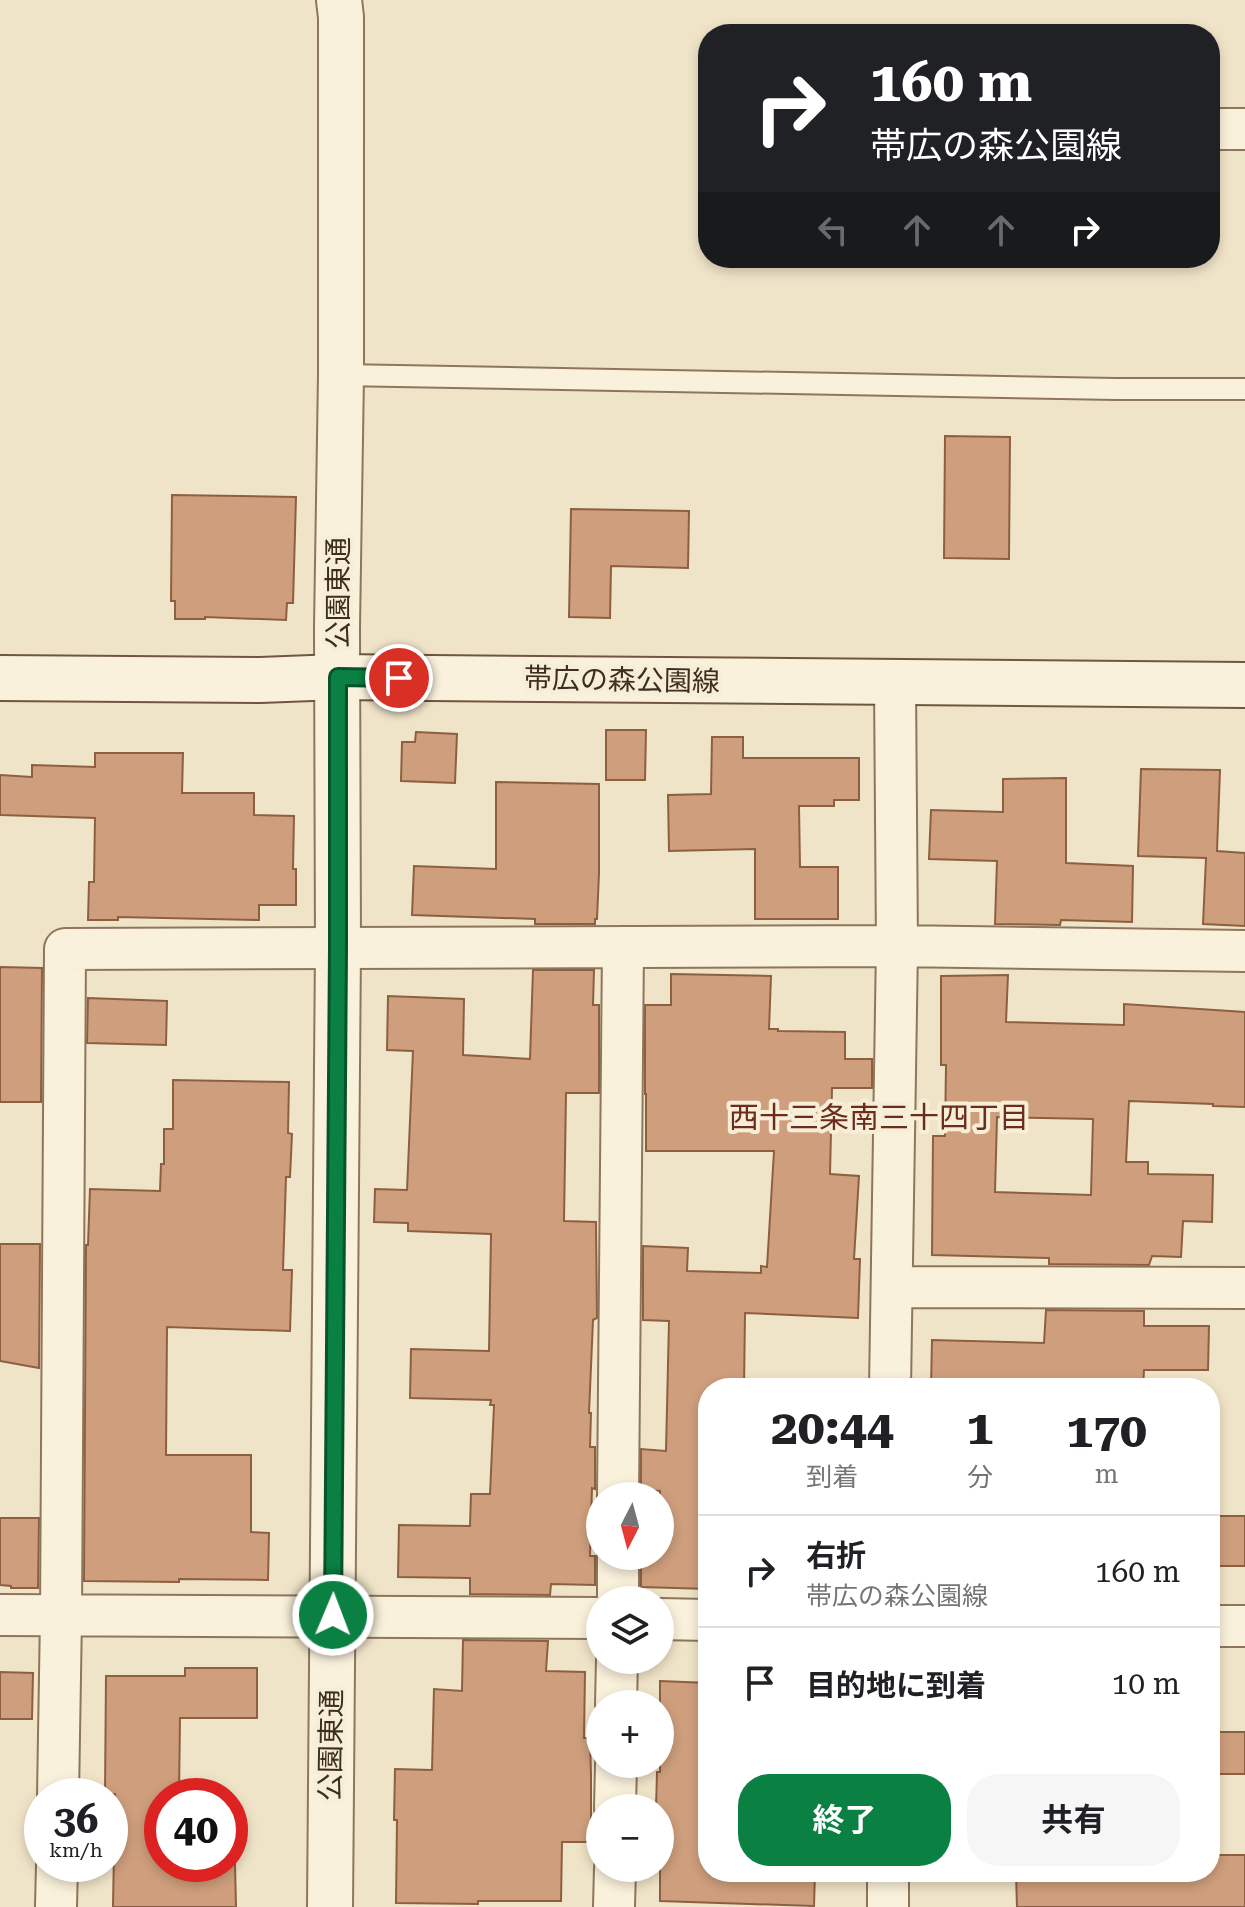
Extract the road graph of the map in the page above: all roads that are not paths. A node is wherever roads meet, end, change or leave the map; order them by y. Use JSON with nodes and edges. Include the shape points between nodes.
{"nodes":[{"id":1,"x":339,"y":0,"type":"edge"},
{"id":2,"x":1220,"y":129,"type":"edge"},
{"id":3,"x":1245,"y":129,"type":"edge"},
{"id":4,"x":341,"y":375,"type":"junction"},
{"id":5,"x":1245,"y":389,"type":"edge"},
{"id":6,"x":338,"y":677,"type":"junction"},
{"id":7,"x":0,"y":678,"type":"edge"},
{"id":8,"x":895,"y":683,"type":"junction"},
{"id":9,"x":1245,"y":685,"type":"edge"},
{"id":10,"x":897,"y":946,"type":"junction"},
{"id":11,"x":623,"y":947,"type":"junction"},
{"id":12,"x":338,"y":948,"type":"junction"},
{"id":13,"x":1245,"y":951,"type":"edge"},
{"id":14,"x":892,"y":1287,"type":"junction"},
{"id":15,"x":1245,"y":1288,"type":"edge"},
{"id":16,"x":890,"y":1378,"type":"edge"},
{"id":17,"x":618,"y":1482,"type":"edge"},
{"id":18,"x":0,"y":1615,"type":"edge"},
{"id":19,"x":333,"y":1615,"type":"junction"},
{"id":20,"x":61,"y":1616,"type":"junction"},
{"id":21,"x":586,"y":1618,"type":"edge"},
{"id":22,"x":674,"y":1619,"type":"edge"},
{"id":23,"x":698,"y":1620,"type":"edge"},
{"id":24,"x":1220,"y":1626,"type":"edge"},
{"id":25,"x":1245,"y":1626,"type":"edge"},
{"id":26,"x":58,"y":1778,"type":"edge"},
{"id":27,"x":57,"y":1882,"type":"edge"},
{"id":28,"x":615,"y":1882,"type":"edge"},
{"id":29,"x":888,"y":1882,"type":"edge"},
{"id":30,"x":56,"y":1907,"type":"edge"},
{"id":31,"x":330,"y":1907,"type":"edge"},
{"id":32,"x":614,"y":1907,"type":"edge"},
{"id":33,"x":888,"y":1907,"type":"edge"}],
"edges":[{"from":1,"to":4,"type":"street","name":"公園東通"},
{"from":2,"to":3,"type":"street"},
{"from":4,"to":5,"type":"lane"},
{"from":4,"to":6,"type":"street","name":"公園東通"},
{"from":6,"to":7,"type":"street","name":"帯広の森公園線"},
{"from":6,"to":8,"type":"street","name":"帯広の森公園線"},
{"from":6,"to":12,"type":"street","name":"公園東通"},
{"from":8,"to":9,"type":"street","name":"帯広の森公園線"},
{"from":8,"to":10,"type":"street"},
{"from":10,"to":11,"type":"street"},
{"from":10,"to":13,"type":"street"},
{"from":10,"to":14,"type":"street"},
{"from":11,"to":12,"type":"street"},
{"from":11,"to":17,"type":"street"},
{"from":12,"to":19,"type":"street","name":"公園東通"},
{"from":12,"to":20,"type":"street","via":[[65,949]]},
{"from":14,"to":15,"type":"street"},
{"from":14,"to":16,"type":"street"},
{"from":18,"to":20,"type":"street"},
{"from":19,"to":20,"type":"street"},
{"from":19,"to":21,"type":"street"},
{"from":19,"to":31,"type":"street","name":"公園東通"},
{"from":20,"to":26,"type":"street"},
{"from":22,"to":23,"type":"street"},
{"from":24,"to":25,"type":"street"},
{"from":27,"to":30,"type":"street"},
{"from":28,"to":32,"type":"street"},
{"from":29,"to":33,"type":"street"}]}
